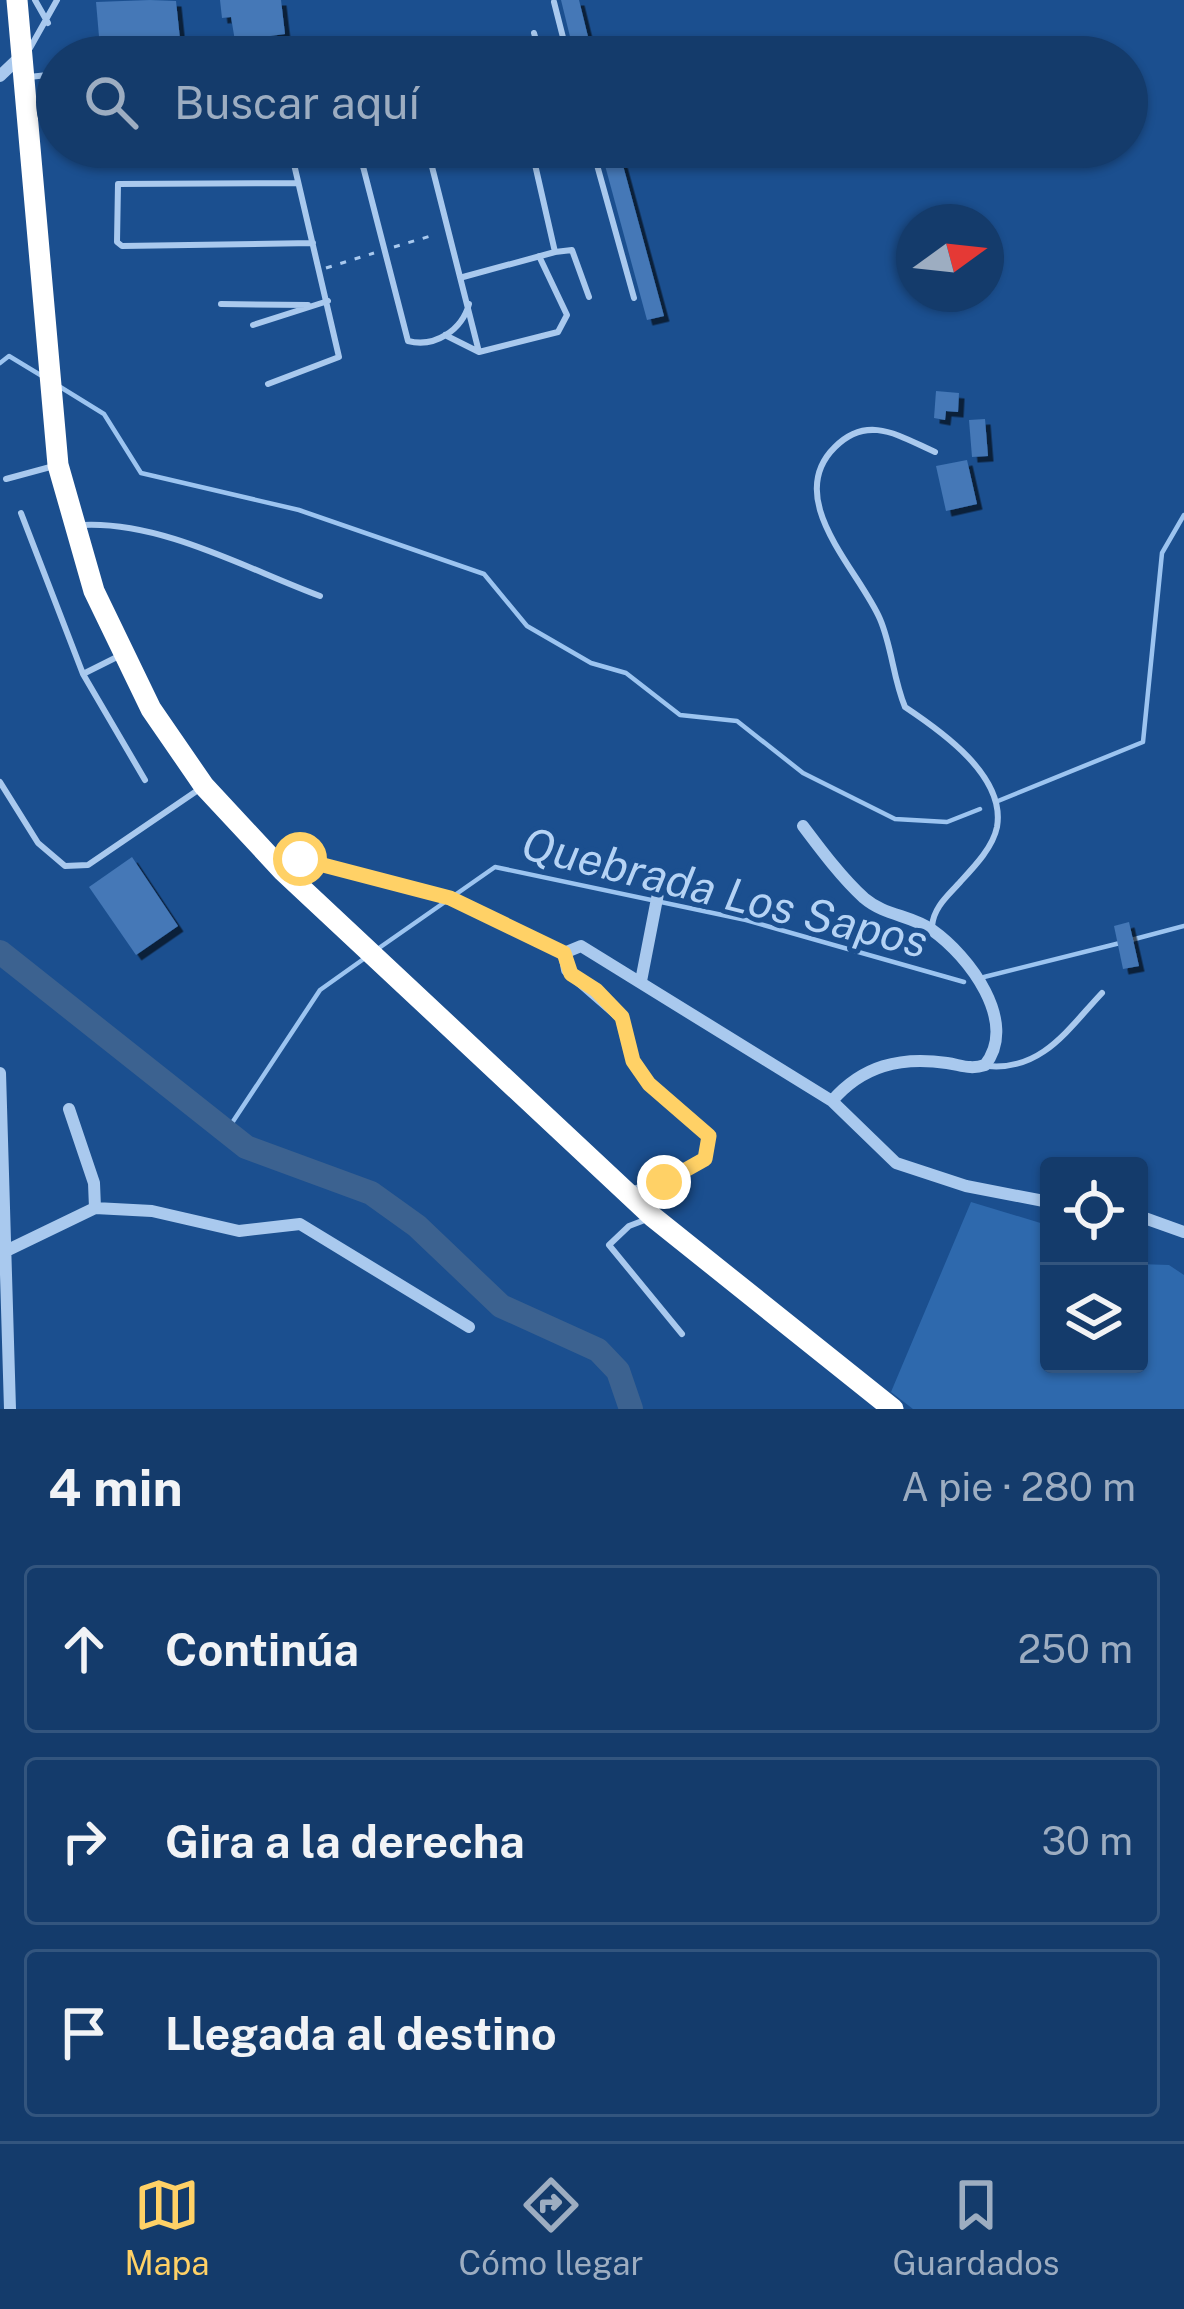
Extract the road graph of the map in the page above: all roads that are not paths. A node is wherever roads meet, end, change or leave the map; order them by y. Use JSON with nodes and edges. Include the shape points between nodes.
{"nodes":[{"id":1,"x":17,"y":0,"type":"edge"},
{"id":2,"x":35,"y":0,"type":"edge"},
{"id":3,"x":57,"y":0,"type":"edge"},
{"id":4,"x":554,"y":2,"type":"edge"},
{"id":5,"x":48,"y":24,"type":"junction"},
{"id":6,"x":534,"y":33,"type":"dead end"},
{"id":7,"x":41,"y":36,"type":"edge"},
{"id":8,"x":535,"y":36,"type":"edge"},
{"id":9,"x":563,"y":36,"type":"edge"},
{"id":10,"x":36,"y":45,"type":"edge"},
{"id":11,"x":24,"y":66,"type":"junction"},
{"id":12,"x":36,"y":69,"type":"edge"},
{"id":13,"x":0,"y":76,"type":"edge"},
{"id":14,"x":294,"y":168,"type":"edge"},
{"id":15,"x":363,"y":168,"type":"edge"},
{"id":16,"x":433,"y":168,"type":"edge"},
{"id":17,"x":536,"y":168,"type":"edge"},
{"id":18,"x":598,"y":168,"type":"edge"},
{"id":19,"x":298,"y":183,"type":"junction"},
{"id":20,"x":314,"y":243,"type":"junction"},
{"id":21,"x":555,"y":252,"type":"junction"},
{"id":22,"x":539,"y":256,"type":"junction"},
{"id":23,"x":463,"y":277,"type":"junction"},
{"id":24,"x":590,"y":297,"type":"dead end"},
{"id":25,"x":634,"y":298,"type":"dead end"},
{"id":26,"x":328,"y":302,"type":"junction"},
{"id":27,"x":221,"y":304,"type":"dead end"},
{"id":28,"x":469,"y":304,"type":"junction"},
{"id":29,"x":308,"y":305,"type":"junction"},
{"id":30,"x":253,"y":325,"type":"dead end"},
{"id":31,"x":446,"y":335,"type":"junction"},
{"id":32,"x":479,"y":352,"type":"junction"},
{"id":33,"x":268,"y":384,"type":"dead end"},
{"id":34,"x":935,"y":452,"type":"dead end"},
{"id":35,"x":58,"y":465,"type":"junction"},
{"id":36,"x":6,"y":479,"type":"dead end"},
{"id":37,"x":21,"y":513,"type":"dead end"},
{"id":38,"x":72,"y":526,"type":"junction"},
{"id":39,"x":320,"y":596,"type":"dead end"},
{"id":40,"x":121,"y":655,"type":"junction"},
{"id":41,"x":83,"y":674,"type":"junction"},
{"id":42,"x":145,"y":780,"type":"dead end"},
{"id":43,"x":0,"y":782,"type":"edge"},
{"id":44,"x":204,"y":786,"type":"junction"},
{"id":45,"x":802,"y":826,"type":"dead end"},
{"id":46,"x":662,"y":873,"type":"dead end"},
{"id":47,"x":932,"y":930,"type":"junction"},
{"id":48,"x":641,"y":981,"type":"junction"},
{"id":49,"x":1102,"y":993,"type":"dead end"},
{"id":50,"x":985,"y":1065,"type":"junction"},
{"id":51,"x":0,"y":1073,"type":"edge"},
{"id":52,"x":832,"y":1101,"type":"junction"},
{"id":53,"x":69,"y":1109,"type":"dead end"},
{"id":54,"x":628,"y":1194,"type":"junction"},
{"id":55,"x":1040,"y":1200,"type":"edge"},
{"id":56,"x":95,"y":1208,"type":"junction"},
{"id":57,"x":653,"y":1217,"type":"junction"},
{"id":58,"x":1148,"y":1219,"type":"edge"},
{"id":59,"x":1184,"y":1232,"type":"edge"},
{"id":60,"x":8,"y":1250,"type":"junction"},
{"id":61,"x":469,"y":1327,"type":"dead end"},
{"id":62,"x":682,"y":1334,"type":"dead end"},
{"id":63,"x":10,"y":1409,"type":"edge"},
{"id":64,"x":893,"y":1409,"type":"edge"}],
"edges":[{"from":1,"to":11,"type":"highway"},
{"from":2,"to":5,"type":"lane"},
{"from":3,"to":5,"type":"lane"},
{"from":4,"to":9,"type":"lane"},
{"from":5,"to":7,"type":"lane"},
{"from":6,"to":8,"type":"lane"},
{"from":10,"to":11,"type":"lane"},
{"from":11,"to":12,"type":"lane"},
{"from":11,"to":13,"type":"street"},
{"from":11,"to":35,"type":"highway"},
{"from":14,"to":19,"type":"lane"},
{"from":15,"to":31,"type":"lane","via":[[404,334],[414,344]]},
{"from":16,"to":23,"type":"lane"},
{"from":17,"to":21,"type":"lane"},
{"from":18,"to":25,"type":"lane"},
{"from":19,"to":20,"type":"lane"},
{"from":19,"to":20,"type":"lane","via":[[118,184],[117,242]]},
{"from":20,"to":26,"type":"lane"},
{"from":21,"to":22,"type":"lane"},
{"from":21,"to":24,"type":"lane","via":[[572,250]]},
{"from":22,"to":23,"type":"lane"},
{"from":22,"to":32,"type":"lane","via":[[565,325]]},
{"from":23,"to":28,"type":"lane"},
{"from":26,"to":29,"type":"lane"},
{"from":26,"to":33,"type":"lane","via":[[339,357]]},
{"from":27,"to":29,"type":"lane"},
{"from":28,"to":31,"type":"lane"},
{"from":28,"to":32,"type":"lane"},
{"from":29,"to":30,"type":"lane"},
{"from":31,"to":32,"type":"lane"},
{"from":34,"to":47,"type":"lane","via":[[878,427],[856,431],[818,474],[824,521],[882,624],[905,707],[941,731],[989,783],[998,823],[991,843],[936,910]]},
{"from":35,"to":36,"type":"lane"},
{"from":35,"to":38,"type":"highway"},
{"from":37,"to":41,"type":"lane"},
{"from":38,"to":39,"type":"lane","via":[[114,524]]},
{"from":38,"to":40,"type":"highway"},
{"from":40,"to":41,"type":"lane"},
{"from":40,"to":44,"type":"highway"},
{"from":41,"to":42,"type":"lane"},
{"from":43,"to":44,"type":"lane","via":[[38,843],[65,866],[88,865]]},
{"from":44,"to":54,"type":"highway","via":[[283,872]]},
{"from":45,"to":47,"type":"street","via":[[865,898]]},
{"from":46,"to":48,"type":"street"},
{"from":47,"to":50,"type":"street","via":[[988,996],[996,1040]]},
{"from":48,"to":52,"type":"street"},
{"from":48,"to":54,"type":"street","via":[[588,949],[564,953],[571,974],[622,1017],[633,1061],[649,1084],[709,1136],[705,1159]]},
{"from":49,"to":50,"type":"lane","via":[[1038,1059]]},
{"from":50,"to":52,"type":"street","via":[[931,1060],[878,1067],[850,1078]]},
{"from":51,"to":60,"type":"street"},
{"from":52,"to":55,"type":"street","via":[[896,1162]]},
{"from":53,"to":56,"type":"street"},
{"from":54,"to":57,"type":"highway"},
{"from":56,"to":60,"type":"street"},
{"from":56,"to":61,"type":"street","via":[[152,1211],[239,1231],[311,1226]]},
{"from":57,"to":62,"type":"lane","via":[[609,1245]]},
{"from":57,"to":64,"type":"highway"},
{"from":58,"to":59,"type":"street"},
{"from":60,"to":63,"type":"street"}]}
